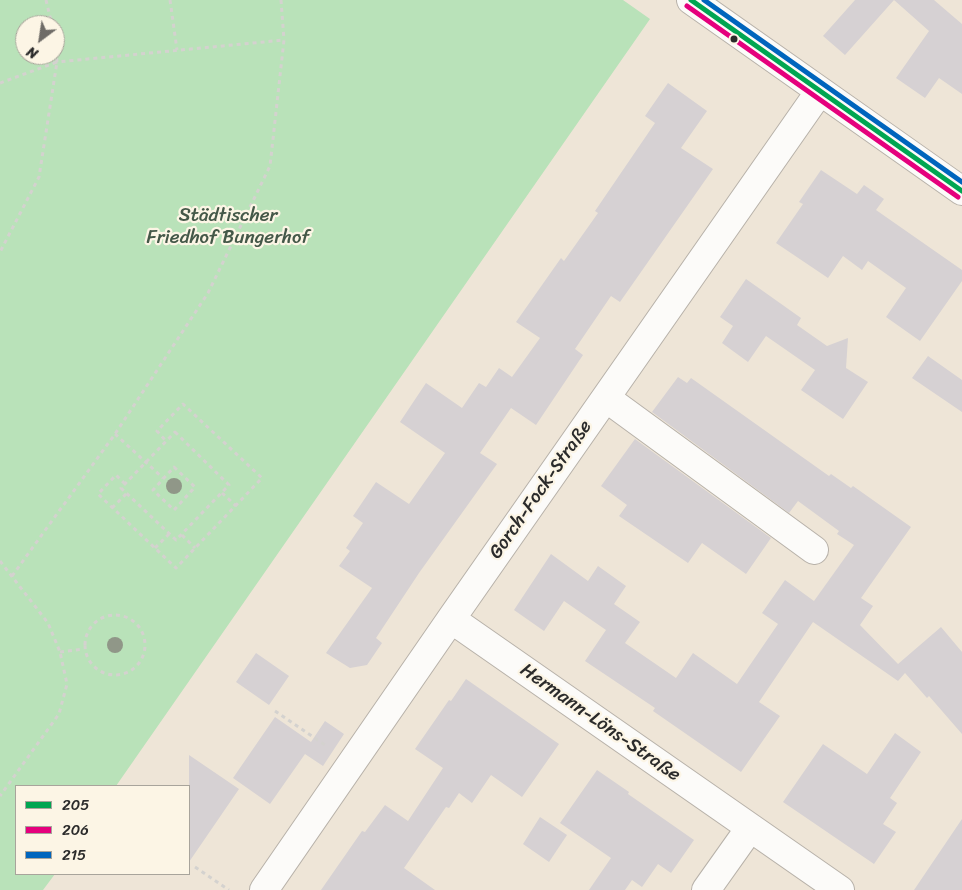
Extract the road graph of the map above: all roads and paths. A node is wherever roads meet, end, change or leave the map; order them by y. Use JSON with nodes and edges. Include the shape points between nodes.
{"nodes":[{"id":1,"x":46,"y":0,"type":"edge"},
{"id":2,"x":170,"y":0,"type":"edge"},
{"id":3,"x":282,"y":0,"type":"edge"},
{"id":4,"x":690,"y":0,"type":"edge"},
{"id":5,"x":50,"y":15,"type":"edge"},
{"id":6,"x":284,"y":40,"type":"junction"},
{"id":7,"x":176,"y":50,"type":"junction"},
{"id":8,"x":65,"y":61,"type":"edge"},
{"id":9,"x":49,"y":65,"type":"edge"},
{"id":10,"x":57,"y":65,"type":"edge"},
{"id":11,"x":0,"y":83,"type":"edge"},
{"id":12,"x":820,"y":91,"type":"junction"},
{"id":13,"x":962,"y":191,"type":"edge"},
{"id":14,"x":0,"y":252,"type":"edge"},
{"id":15,"x":606,"y":398,"type":"junction"},
{"id":16,"x":115,"y":434,"type":"junction"},
{"id":17,"x":166,"y":441,"type":"junction"},
{"id":18,"x":146,"y":462,"type":"junction"},
{"id":19,"x":163,"y":478,"type":"junction"},
{"id":20,"x":125,"y":484,"type":"junction"},
{"id":21,"x":126,"y":493,"type":"junction"},
{"id":22,"x":222,"y":493,"type":"junction"},
{"id":23,"x":236,"y":506,"type":"junction"},
{"id":24,"x":112,"y":508,"type":"junction"},
{"id":25,"x":169,"y":534,"type":"junction"},
{"id":26,"x":182,"y":534,"type":"junction"},
{"id":27,"x":155,"y":548,"type":"junction"},
{"id":28,"x":196,"y":548,"type":"junction"},
{"id":29,"x":814,"y":550,"type":"dead end"},
{"id":30,"x":0,"y":560,"type":"edge"},
{"id":31,"x":12,"y":576,"type":"junction"},
{"id":32,"x":451,"y":619,"type":"junction"},
{"id":33,"x":84,"y":649,"type":"junction"},
{"id":34,"x":60,"y":652,"type":"junction"},
{"id":35,"x":275,"y":711,"type":"dead end"},
{"id":36,"x":352,"y":763,"type":"junction"},
{"id":37,"x":0,"y":796,"type":"edge"},
{"id":38,"x":750,"y":828,"type":"junction"},
{"id":39,"x":195,"y":867,"type":"dead end"},
{"id":40,"x":229,"y":890,"type":"edge"},
{"id":41,"x":264,"y":890,"type":"edge"},
{"id":42,"x":706,"y":890,"type":"edge"},
{"id":43,"x":840,"y":890,"type":"edge"}],
"edges":[{"from":1,"to":5,"type":"path"},
{"from":2,"to":7,"type":"path"},
{"from":3,"to":6,"type":"path"},
{"from":4,"to":12,"type":"street"},
{"from":6,"to":7,"type":"path"},
{"from":6,"to":16,"type":"path","via":[[270,166],[208,293]]},
{"from":7,"to":8,"type":"path"},
{"from":9,"to":11,"type":"path"},
{"from":10,"to":14,"type":"path","via":[[39,176]]},
{"from":12,"to":13,"type":"street"},
{"from":12,"to":15,"type":"street","name":"Gorch-Fock-Straße"},
{"from":15,"to":29,"type":"street"},
{"from":15,"to":32,"type":"street","name":"Gorch-Fock-Straße"},
{"from":16,"to":18,"type":"path"},
{"from":16,"to":31,"type":"path"},
{"from":17,"to":18,"type":"path"},
{"from":17,"to":22,"type":"path","via":[[175,432],[229,485]]},
{"from":17,"to":23,"type":"path","via":[[157,432],[183,404],[262,478]]},
{"from":18,"to":19,"type":"path"},
{"from":18,"to":20,"type":"path"},
{"from":19,"to":19,"type":"path","via":[[174,467],[195,487],[174,510],[153,490]]},
{"from":20,"to":21,"type":"path","via":[[121,488]]},
{"from":20,"to":24,"type":"path","via":[[116,475],[98,494]]},
{"from":21,"to":24,"type":"path"},
{"from":21,"to":25,"type":"path"},
{"from":22,"to":23,"type":"path"},
{"from":22,"to":26,"type":"path"},
{"from":23,"to":28,"type":"path"},
{"from":24,"to":27,"type":"path"},
{"from":25,"to":26,"type":"path","via":[[176,540]]},
{"from":25,"to":27,"type":"path"},
{"from":26,"to":28,"type":"path"},
{"from":27,"to":28,"type":"path","via":[[176,568]]},
{"from":30,"to":31,"type":"path"},
{"from":31,"to":34,"type":"path","via":[[48,623]]},
{"from":32,"to":36,"type":"street","name":"Gorch-Fock-Straße"},
{"from":32,"to":38,"type":"street","name":"Hermann-Löns-Straße"},
{"from":33,"to":33,"type":"path","via":[[96,669],[118,676],[138,664],[144,654],[145,642],[133,622],[123,616],[111,615],[91,627]]},
{"from":33,"to":34,"type":"path"},
{"from":34,"to":37,"type":"path","via":[[67,684],[60,714]]},
{"from":35,"to":36,"type":"path"},
{"from":36,"to":41,"type":"street","name":"Gorch-Fock-Straße"},
{"from":38,"to":42,"type":"street"},
{"from":38,"to":43,"type":"street","name":"Hermann-Löns-Straße"},
{"from":39,"to":40,"type":"path"}]}
